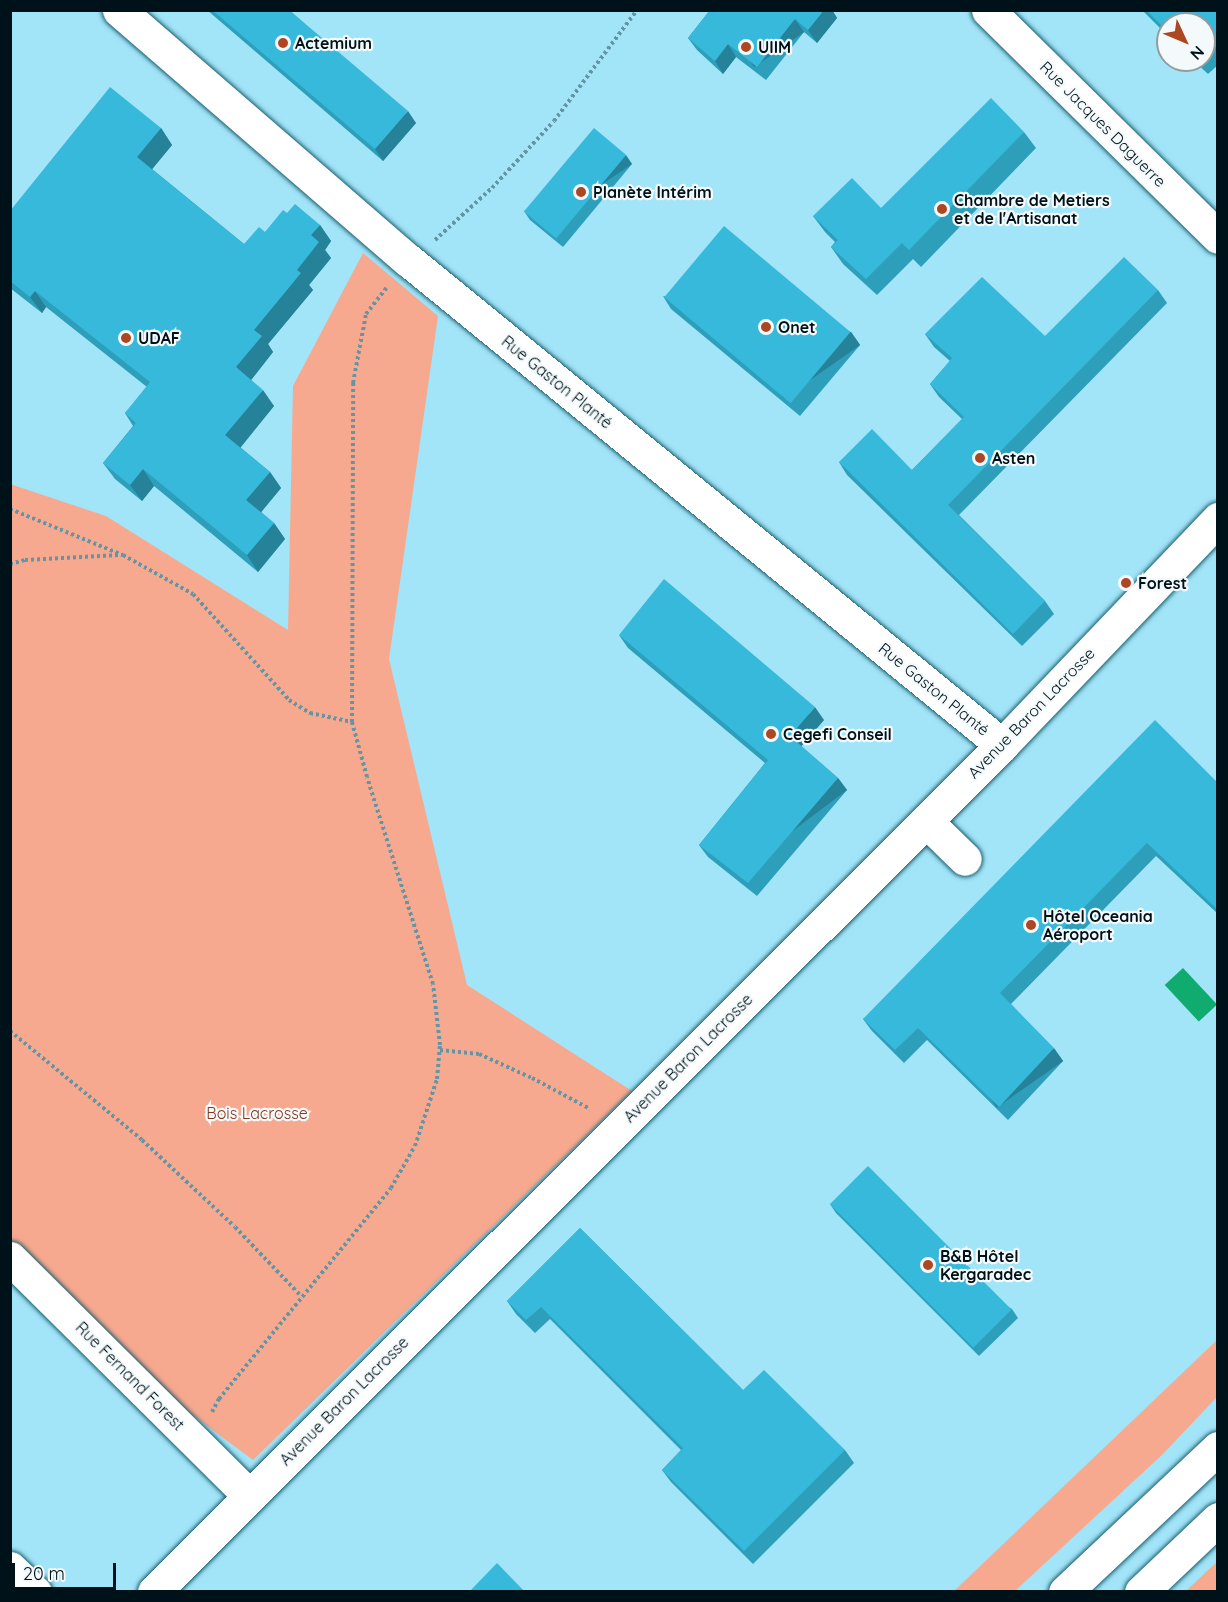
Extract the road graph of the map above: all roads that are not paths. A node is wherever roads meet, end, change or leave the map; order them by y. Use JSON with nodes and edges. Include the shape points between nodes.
{"nodes":[{"id":1,"x":119,"y":10,"type":"edge"},
{"id":2,"x":988,"y":10,"type":"edge"},
{"id":3,"x":1218,"y":237,"type":"edge"},
{"id":4,"x":1218,"y":519,"type":"edge"},
{"id":5,"x":1002,"y":745,"type":"junction"},
{"id":6,"x":926,"y":821,"type":"junction"},
{"id":7,"x":965,"y":859,"type":"dead end"},
{"id":8,"x":10,"y":1258,"type":"edge"},
{"id":9,"x":1218,"y":1448,"type":"edge"},
{"id":10,"x":249,"y":1495,"type":"junction"},
{"id":11,"x":1218,"y":1519,"type":"edge"},
{"id":12,"x":10,"y":1568,"type":"edge"},
{"id":13,"x":35,"y":1592,"type":"edge"},
{"id":14,"x":154,"y":1592,"type":"edge"},
{"id":15,"x":1065,"y":1592,"type":"edge"},
{"id":16,"x":1141,"y":1592,"type":"edge"}],
"edges":[{"from":1,"to":5,"type":"main road","name":"Rue Gaston Planté","via":[[408,260]]},
{"from":2,"to":3,"type":"main road","name":"Rue Jacques Daguerre"},
{"from":4,"to":5,"type":"main road","name":"Avenue Baron Lacrosse"},
{"from":5,"to":6,"type":"main road","name":"Avenue Baron Lacrosse"},
{"from":6,"to":7,"type":"main road"},
{"from":6,"to":10,"type":"main road","name":"Avenue Baron Lacrosse"},
{"from":8,"to":10,"type":"main road","name":"Rue Fernand Forest"},
{"from":9,"to":15,"type":"main road"},
{"from":10,"to":14,"type":"main road","name":"Avenue Baron Lacrosse"},
{"from":11,"to":16,"type":"main road"},
{"from":12,"to":13,"type":"main road"}]}
